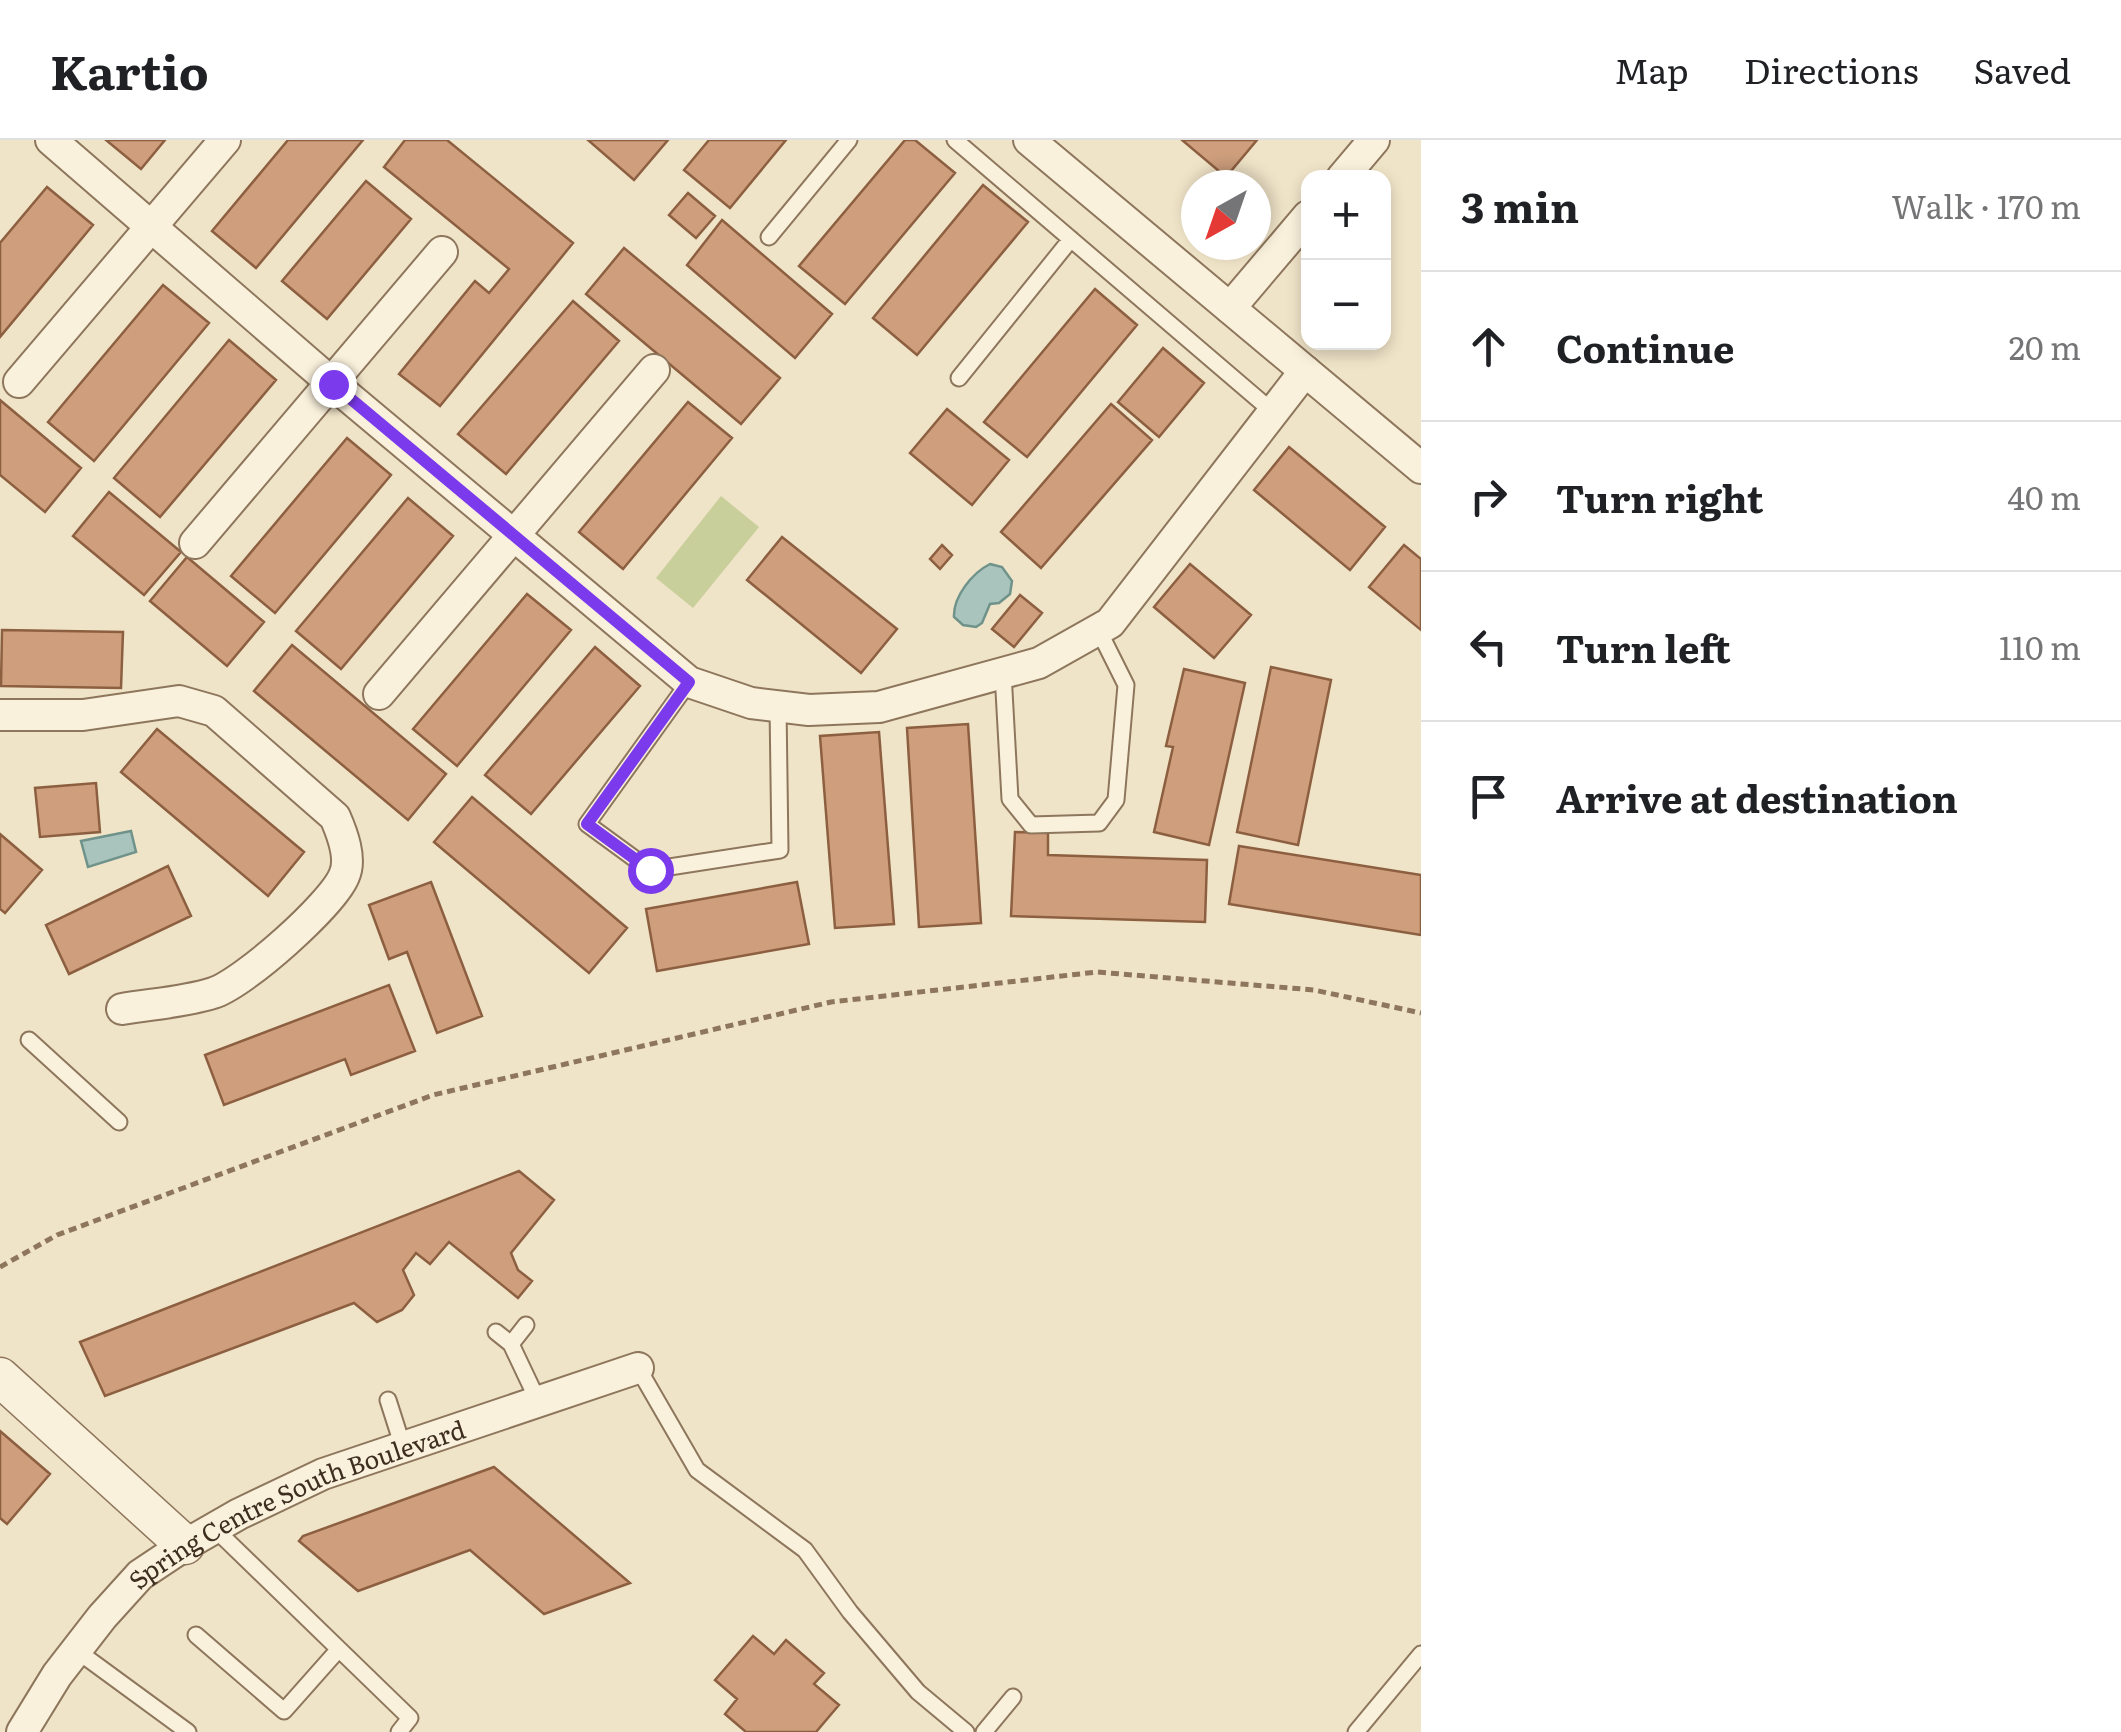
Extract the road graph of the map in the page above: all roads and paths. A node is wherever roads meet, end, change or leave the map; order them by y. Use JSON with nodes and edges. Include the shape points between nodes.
{"nodes":[{"id":1,"x":51,"y":140,"type":"edge"},
{"id":2,"x":225,"y":140,"type":"edge"},
{"id":3,"x":849,"y":140,"type":"edge"},
{"id":4,"x":955,"y":140,"type":"edge"},
{"id":5,"x":1029,"y":140,"type":"edge"},
{"id":6,"x":1374,"y":140,"type":"edge"},
{"id":7,"x":1349,"y":170,"type":"edge"},
{"id":8,"x":1301,"y":224,"type":"edge"},
{"id":9,"x":153,"y":225,"type":"junction"},
{"id":10,"x":769,"y":237,"type":"dead end"},
{"id":11,"x":1071,"y":239,"type":"junction"},
{"id":12,"x":442,"y":252,"type":"dead end"},
{"id":13,"x":1230,"y":308,"type":"junction"},
{"id":14,"x":654,"y":370,"type":"dead end"},
{"id":15,"x":1305,"y":371,"type":"junction"},
{"id":16,"x":959,"y":378,"type":"dead end"},
{"id":17,"x":18,"y":382,"type":"dead end"},
{"id":18,"x":333,"y":384,"type":"junction"},
{"id":19,"x":1274,"y":412,"type":"junction"},
{"id":20,"x":1421,"y":468,"type":"edge"},
{"id":21,"x":514,"y":536,"type":"junction"},
{"id":22,"x":195,"y":543,"type":"dead end"},
{"id":23,"x":1098,"y":629,"type":"junction"},
{"id":24,"x":1003,"y":673,"type":"junction"},
{"id":25,"x":689,"y":682,"type":"junction"},
{"id":26,"x":379,"y":694,"type":"dead end"},
{"id":27,"x":778,"y":706,"type":"junction"},
{"id":28,"x":0,"y":715,"type":"edge"},
{"id":29,"x":122,"y":1009,"type":"dead end"},
{"id":30,"x":1421,"y":1013,"type":"edge"},
{"id":31,"x":29,"y":1040,"type":"dead end"},
{"id":32,"x":119,"y":1122,"type":"dead end"},
{"id":33,"x":0,"y":1267,"type":"edge"},
{"id":34,"x":526,"y":1325,"type":"dead end"},
{"id":35,"x":496,"y":1332,"type":"dead end"},
{"id":36,"x":511,"y":1344,"type":"junction"},
{"id":37,"x":638,"y":1368,"type":"joint"},
{"id":38,"x":0,"y":1377,"type":"edge"},
{"id":39,"x":388,"y":1400,"type":"dead end"},
{"id":40,"x":538,"y":1402,"type":"junction"},
{"id":41,"x":403,"y":1447,"type":"junction"},
{"id":42,"x":200,"y":1537,"type":"junction"},
{"id":43,"x":196,"y":1635,"type":"dead end"},
{"id":44,"x":339,"y":1649,"type":"junction"},
{"id":45,"x":76,"y":1650,"type":"junction"},
{"id":46,"x":1421,"y":1654,"type":"edge"},
{"id":47,"x":1013,"y":1697,"type":"dead end"},
{"id":48,"x":22,"y":1732,"type":"edge"},
{"id":49,"x":188,"y":1732,"type":"edge"},
{"id":50,"x":399,"y":1732,"type":"edge"},
{"id":51,"x":966,"y":1732,"type":"edge"},
{"id":52,"x":984,"y":1732,"type":"edge"},
{"id":53,"x":1356,"y":1732,"type":"edge"}],
"edges":[{"from":1,"to":9,"type":"street"},
{"from":2,"to":9,"type":"street"},
{"from":3,"to":10,"type":"lane"},
{"from":4,"to":11,"type":"lane"},
{"from":5,"to":13,"type":"street"},
{"from":6,"to":7,"type":"street"},
{"from":8,"to":13,"type":"street"},
{"from":9,"to":17,"type":"street"},
{"from":9,"to":18,"type":"street"},
{"from":11,"to":16,"type":"lane"},
{"from":11,"to":19,"type":"lane"},
{"from":12,"to":18,"type":"street"},
{"from":13,"to":15,"type":"street"},
{"from":14,"to":21,"type":"street"},
{"from":15,"to":19,"type":"street"},
{"from":15,"to":20,"type":"street"},
{"from":18,"to":21,"type":"street"},
{"from":18,"to":22,"type":"street"},
{"from":19,"to":23,"type":"street","via":[[1110,623]]},
{"from":21,"to":25,"type":"street"},
{"from":21,"to":26,"type":"street"},
{"from":23,"to":24,"type":"street","via":[[1039,663]]},
{"from":23,"to":24,"type":"lane","via":[[1126,685],[1116,800],[1099,823],[1031,825],[1010,799]]},
{"from":24,"to":27,"type":"street","via":[[879,707]]},
{"from":25,"to":27,"type":"street"},
{"from":25,"to":27,"type":"lane","via":[[587,824],[650,870],[780,850]]},
{"from":28,"to":29,"type":"street","via":[[84,714],[179,701],[214,711],[335,817],[346,875],[247,975],[215,993]]},
{"from":30,"to":33,"type":"path","via":[[1314,990],[1097,972],[831,1002],[433,1095],[58,1234]]},
{"from":31,"to":32,"type":"lane"},
{"from":34,"to":36,"type":"lane"},
{"from":35,"to":36,"type":"lane"},
{"from":36,"to":40,"type":"lane"},
{"from":37,"to":40,"type":"street","name":"Spring Centre South Boulevard"},
{"from":37,"to":51,"type":"lane","via":[[697,1470],[805,1550],[918,1692]]},
{"from":38,"to":42,"type":"street"},
{"from":39,"to":41,"type":"lane"},
{"from":40,"to":41,"type":"street","name":"Spring Centre South Boulevard"},
{"from":41,"to":42,"type":"street","name":"Spring Centre South Boulevard","via":[[323,1474]]},
{"from":42,"to":44,"type":"lane"},
{"from":42,"to":45,"type":"street","name":"Spring Centre South Boulevard","via":[[140,1575]]},
{"from":43,"to":44,"type":"lane","via":[[284,1711]]},
{"from":44,"to":50,"type":"lane","via":[[410,1718]]},
{"from":45,"to":48,"type":"street","name":"Spring Centre South Boulevard"},
{"from":45,"to":49,"type":"lane"},
{"from":46,"to":53,"type":"lane"},
{"from":47,"to":52,"type":"lane"}]}
